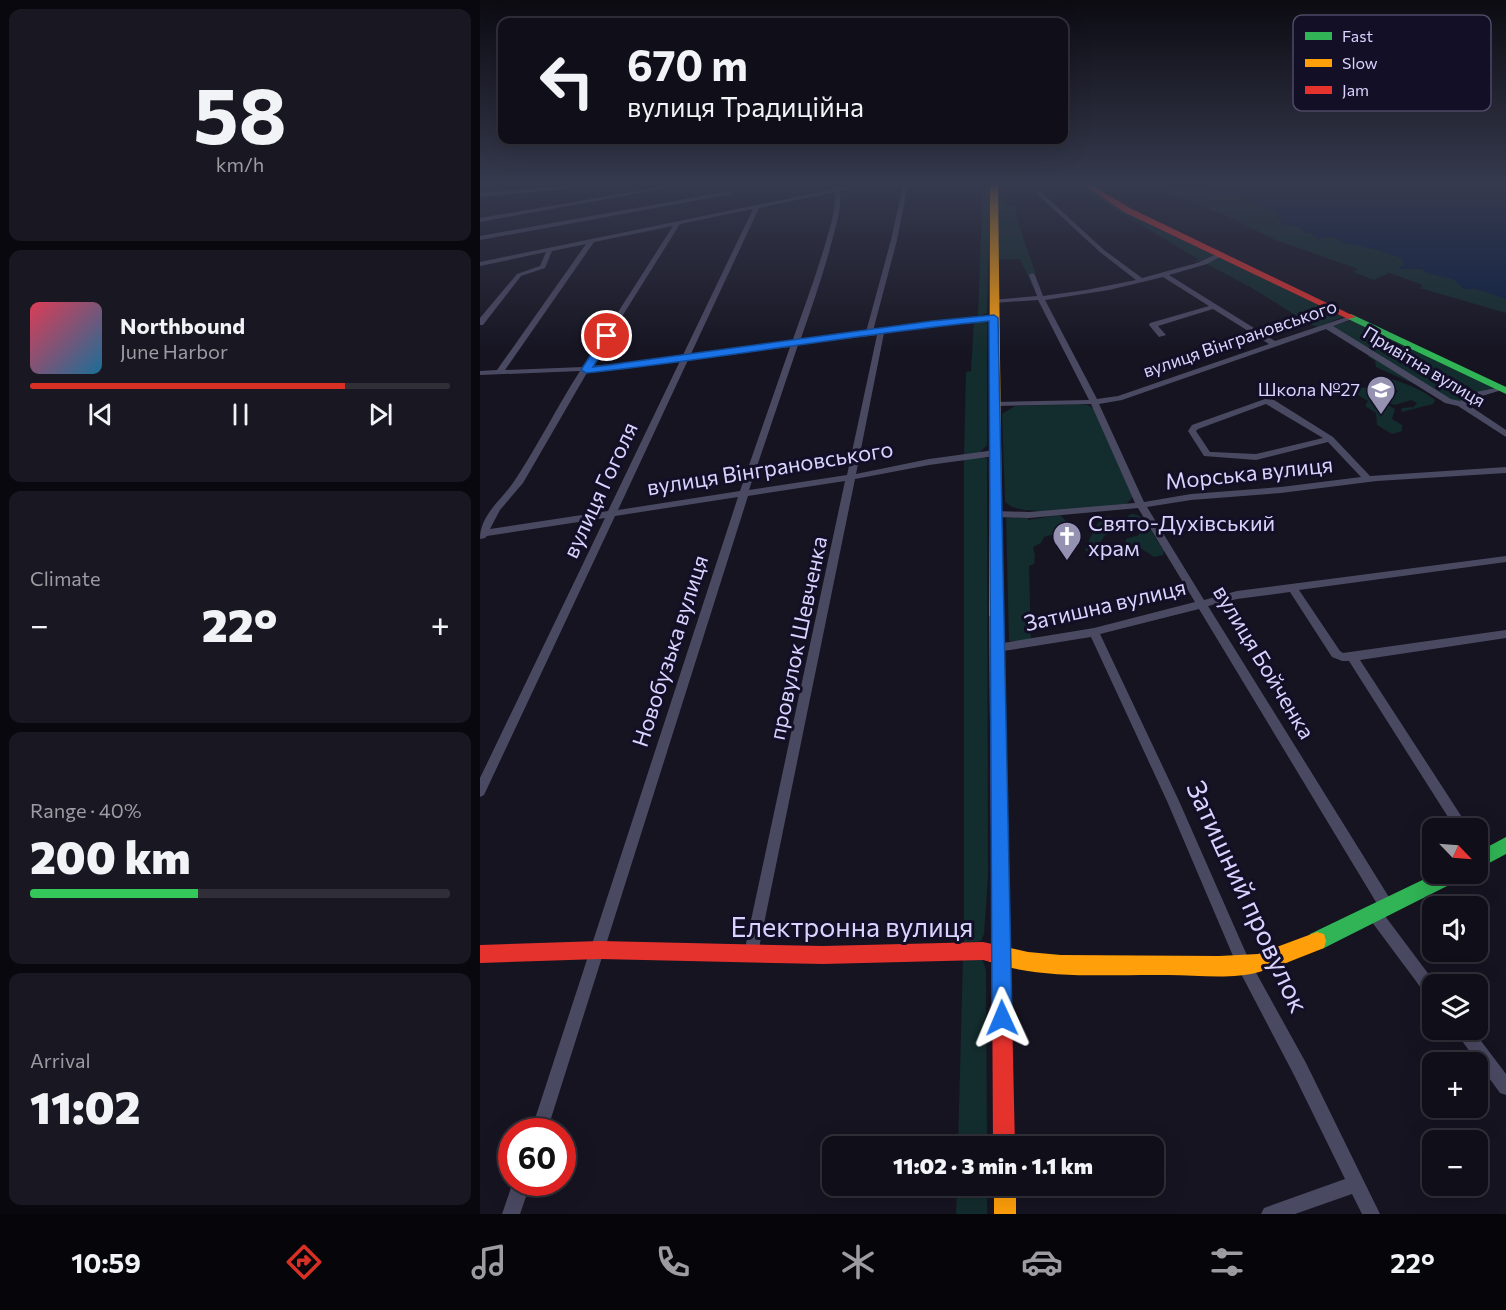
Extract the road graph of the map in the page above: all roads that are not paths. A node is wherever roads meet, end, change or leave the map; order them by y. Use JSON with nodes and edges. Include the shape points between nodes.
{"nodes":[{"id":1,"x":584,"y":242,"type":"edge"},
{"id":2,"x":591,"y":242,"type":"edge"},
{"id":3,"x":666,"y":242,"type":"edge"},
{"id":4,"x":739,"y":242,"type":"edge"},
{"id":5,"x":829,"y":242,"type":"edge"},
{"id":6,"x":894,"y":242,"type":"edge"},
{"id":7,"x":994,"y":242,"type":"edge"},
{"id":8,"x":1092,"y":242,"type":"edge"},
{"id":9,"x":1193,"y":242,"type":"edge"},
{"id":10,"x":550,"y":249,"type":"junction"},
{"id":11,"x":1221,"y":255,"type":"junction"},
{"id":12,"x":481,"y":264,"type":"edge"},
{"id":13,"x":1032,"y":275,"type":"dead end"},
{"id":14,"x":1164,"y":275,"type":"junction"},
{"id":15,"x":1140,"y":280,"type":"junction"},
{"id":16,"x":1041,"y":299,"type":"junction"},
{"id":17,"x":993,"y":301,"type":"junction"},
{"id":18,"x":1212,"y":306,"type":"junction"},
{"id":19,"x":1353,"y":317,"type":"junction"},
{"id":20,"x":994,"y":318,"type":"junction"},
{"id":21,"x":480,"y":323,"type":"edge"},
{"id":22,"x":1327,"y":326,"type":"junction"},
{"id":23,"x":875,"y":332,"type":"junction"},
{"id":24,"x":1162,"y":335,"type":"dead end"},
{"id":25,"x":794,"y":343,"type":"junction"},
{"id":26,"x":1276,"y":345,"type":"junction"},
{"id":27,"x":684,"y":359,"type":"junction"},
{"id":28,"x":586,"y":370,"type":"junction"},
{"id":29,"x":480,"y":373,"type":"edge"},
{"id":30,"x":498,"y":373,"type":"junction"},
{"id":31,"x":1504,"y":390,"type":"edge"},
{"id":32,"x":1094,"y":402,"type":"junction"},
{"id":33,"x":994,"y":404,"type":"junction"},
{"id":34,"x":1461,"y":404,"type":"junction"},
{"id":35,"x":1506,"y":434,"type":"edge"},
{"id":36,"x":1330,"y":439,"type":"junction"},
{"id":37,"x":995,"y":453,"type":"junction"},
{"id":38,"x":1506,"y":470,"type":"edge"},
{"id":39,"x":852,"y":477,"type":"junction"},
{"id":40,"x":1368,"y":479,"type":"junction"},
{"id":41,"x":743,"y":492,"type":"junction"},
{"id":42,"x":1141,"y":505,"type":"junction"},
{"id":43,"x":610,"y":513,"type":"junction"},
{"id":44,"x":995,"y":514,"type":"junction"},
{"id":45,"x":481,"y":535,"type":"edge"},
{"id":46,"x":1506,"y":559,"type":"edge"},
{"id":47,"x":1292,"y":587,"type":"junction"},
{"id":48,"x":1203,"y":603,"type":"junction"},
{"id":49,"x":1094,"y":632,"type":"junction"},
{"id":50,"x":1506,"y":635,"type":"edge"},
{"id":51,"x":997,"y":648,"type":"junction"},
{"id":52,"x":1352,"y":657,"type":"junction"},
{"id":53,"x":480,"y":790,"type":"edge"},
{"id":54,"x":1456,"y":818,"type":"edge"},
{"id":55,"x":1506,"y":845,"type":"edge"},
{"id":56,"x":1488,"y":853,"type":"edge"},
{"id":57,"x":1433,"y":884,"type":"edge"},
{"id":58,"x":1381,"y":910,"type":"junction"},
{"id":59,"x":600,"y":950,"type":"junction"},
{"id":60,"x":751,"y":953,"type":"junction"},
{"id":61,"x":480,"y":954,"type":"edge"},
{"id":62,"x":1001,"y":955,"type":"junction"},
{"id":63,"x":1244,"y":965,"type":"junction"},
{"id":64,"x":1422,"y":975,"type":"edge"},
{"id":65,"x":1470,"y":1040,"type":"edge"},
{"id":66,"x":1506,"y":1087,"type":"edge"},
{"id":67,"x":543,"y":1118,"type":"edge"},
{"id":68,"x":1004,"y":1136,"type":"edge"},
{"id":69,"x":1355,"y":1184,"type":"junction"},
{"id":70,"x":517,"y":1196,"type":"edge"},
{"id":71,"x":1005,"y":1196,"type":"edge"},
{"id":72,"x":511,"y":1214,"type":"edge"},
{"id":73,"x":1005,"y":1214,"type":"edge"},
{"id":74,"x":1270,"y":1214,"type":"edge"},
{"id":75,"x":1371,"y":1214,"type":"edge"}],
"edges":[{"from":1,"to":10,"type":"street"},
{"from":2,"to":30,"type":"street"},
{"from":3,"to":28,"type":"street"},
{"from":4,"to":27,"type":"street","name":"вулиця Гоголя"},
{"from":5,"to":25,"type":"street","name":"Новобузька вулиця"},
{"from":6,"to":23,"type":"street","name":"провулок Шевченка"},
{"from":7,"to":17,"type":"street"},
{"from":8,"to":15,"type":"street"},
{"from":9,"to":11,"type":"street"},
{"from":10,"to":12,"type":"street"},
{"from":10,"to":21,"type":"street","via":[[543,267],[519,275]]},
{"from":11,"to":14,"type":"street"},
{"from":11,"to":19,"type":"street"},
{"from":13,"to":16,"type":"street","name":"вулиця Бойченка"},
{"from":14,"to":15,"type":"street"},
{"from":14,"to":18,"type":"street"},
{"from":15,"to":16,"type":"street"},
{"from":16,"to":17,"type":"street"},
{"from":16,"to":32,"type":"street","name":"вулиця Бойченка"},
{"from":17,"to":20,"type":"street"},
{"from":18,"to":24,"type":"street","via":[[1153,324]]},
{"from":18,"to":26,"type":"street"},
{"from":19,"to":22,"type":"street","name":"вулиця Вінграновського"},
{"from":19,"to":31,"type":"street"},
{"from":20,"to":23,"type":"street"},
{"from":20,"to":33,"type":"street"},
{"from":22,"to":26,"type":"street","name":"вулиця Вінграновського"},
{"from":22,"to":34,"type":"street","name":"Привітна вулиця","via":[[1448,401]]},
{"from":23,"to":25,"type":"street"},
{"from":23,"to":39,"type":"street","name":"провулок Шевченка"},
{"from":25,"to":27,"type":"street"},
{"from":25,"to":41,"type":"street","name":"Новобузька вулиця"},
{"from":26,"to":32,"type":"street","name":"вулиця Вінграновського","via":[[1138,392]]},
{"from":27,"to":28,"type":"street"},
{"from":27,"to":43,"type":"street","name":"вулиця Гоголя"},
{"from":28,"to":30,"type":"street"},
{"from":28,"to":45,"type":"street","via":[[518,483]]},
{"from":29,"to":30,"type":"street"},
{"from":31,"to":34,"type":"street","via":[[1479,394]]},
{"from":32,"to":33,"type":"street","name":"вулиця Вінграновського"},
{"from":32,"to":42,"type":"street","name":"вулиця Бойченка"},
{"from":33,"to":37,"type":"street"},
{"from":34,"to":35,"type":"street","name":"Привітна вулиця"},
{"from":36,"to":36,"type":"street","via":[[1267,401],[1192,431],[1207,454],[1212,455],[1256,457]]},
{"from":36,"to":40,"type":"street"},
{"from":37,"to":39,"type":"street","name":"вулиця Вінграновського"},
{"from":37,"to":44,"type":"street"},
{"from":38,"to":40,"type":"street","name":"Морська вулиця"},
{"from":39,"to":41,"type":"street","name":"вулиця Вінграновського"},
{"from":39,"to":60,"type":"street","name":"провулок Шевченка"},
{"from":40,"to":42,"type":"street","name":"Морська вулиця"},
{"from":41,"to":43,"type":"street","name":"вулиця Вінграновського"},
{"from":41,"to":59,"type":"street","name":"Новобузька вулиця"},
{"from":42,"to":44,"type":"street","name":"Морська вулиця","via":[[1029,515]]},
{"from":42,"to":48,"type":"street","name":"вулиця Бойченка"},
{"from":43,"to":45,"type":"street","name":"вулиця Вінграновського"},
{"from":43,"to":53,"type":"street","name":"вулиця Гоголя"},
{"from":44,"to":51,"type":"street"},
{"from":46,"to":47,"type":"street","name":"Затишна вулиця"},
{"from":47,"to":48,"type":"street","name":"Затишна вулиця"},
{"from":47,"to":52,"type":"street","via":[[1336,654]]},
{"from":48,"to":49,"type":"street","name":"Затишна вулиця"},
{"from":48,"to":58,"type":"street","name":"вулиця Бойченка"},
{"from":49,"to":51,"type":"street","name":"Затишна вулиця"},
{"from":49,"to":63,"type":"street","name":"Затишний провулок"},
{"from":50,"to":52,"type":"street"},
{"from":51,"to":62,"type":"street"},
{"from":52,"to":54,"type":"street"},
{"from":55,"to":56,"type":"street"},
{"from":57,"to":58,"type":"street","name":"Електронна вулиця"},
{"from":58,"to":63,"type":"street","name":"Електронна вулиця","via":[[1300,949]]},
{"from":58,"to":64,"type":"street","name":"вулиця Бойченка"},
{"from":59,"to":60,"type":"street","name":"Електронна вулиця"},
{"from":59,"to":61,"type":"street","name":"Електронна вулиця"},
{"from":59,"to":67,"type":"street","name":"Новобузька вулиця"},
{"from":60,"to":62,"type":"street","name":"Електронна вулиця","via":[[983,951]]},
{"from":62,"to":63,"type":"street","name":"Електронна вулиця","via":[[1061,964]]},
{"from":62,"to":68,"type":"street"},
{"from":63,"to":69,"type":"street","name":"Затишний провулок"},
{"from":65,"to":66,"type":"street"},
{"from":69,"to":74,"type":"street"},
{"from":69,"to":75,"type":"street","name":"Затишний провулок"},
{"from":70,"to":72,"type":"street"},
{"from":71,"to":73,"type":"street"}]}
